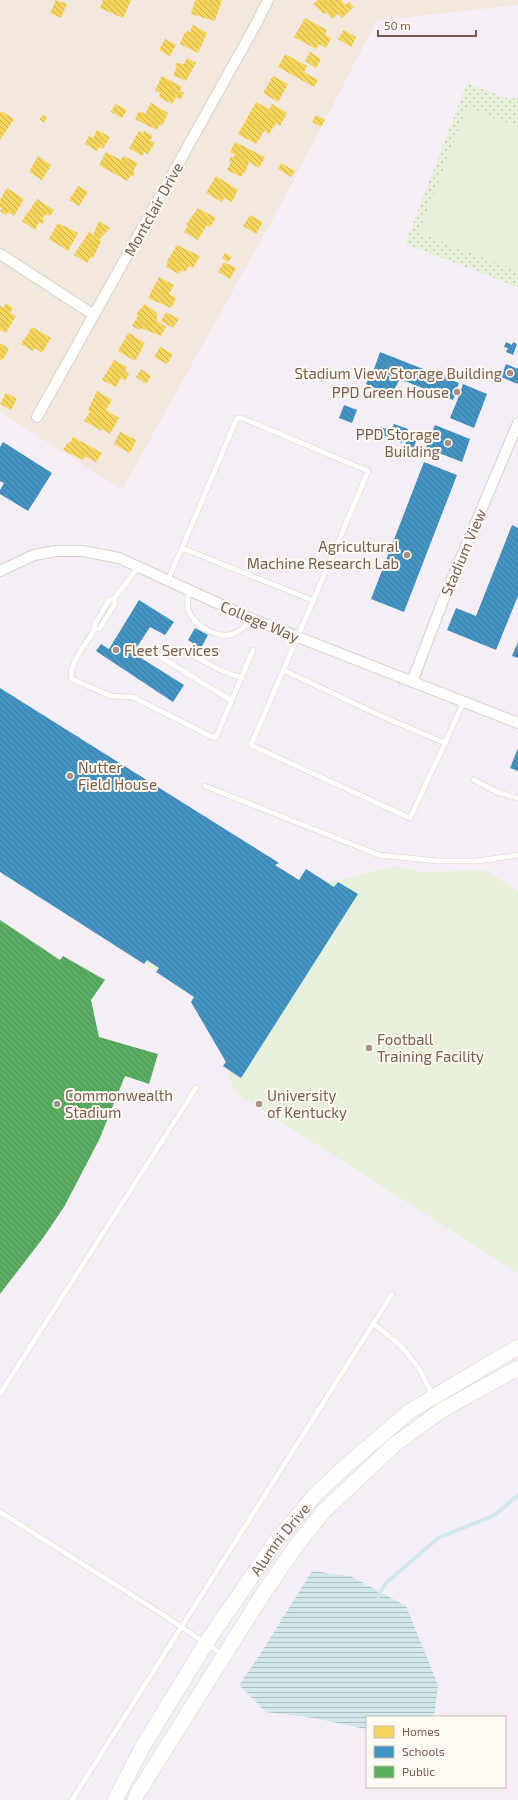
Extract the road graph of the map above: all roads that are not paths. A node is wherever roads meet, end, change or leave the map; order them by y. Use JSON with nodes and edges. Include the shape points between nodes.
{"nodes":[{"id":1,"x":268,"y":0,"type":"edge"},
{"id":2,"x":0,"y":254,"type":"edge"},
{"id":3,"x":94,"y":315,"type":"junction"},
{"id":4,"x":37,"y":416,"type":"dead end"},
{"id":5,"x":518,"y":423,"type":"edge"},
{"id":6,"x":182,"y":548,"type":"junction"},
{"id":7,"x":138,"y":567,"type":"junction"},
{"id":8,"x":0,"y":571,"type":"edge"},
{"id":9,"x":167,"y":581,"type":"junction"},
{"id":10,"x":189,"y":590,"type":"junction"},
{"id":11,"x":314,"y":601,"type":"junction"},
{"id":12,"x":252,"y":619,"type":"junction"},
{"id":13,"x":299,"y":637,"type":"junction"},
{"id":14,"x":253,"y":650,"type":"dead end"},
{"id":15,"x":283,"y":670,"type":"junction"},
{"id":16,"x":242,"y":678,"type":"junction"},
{"id":17,"x":412,"y":682,"type":"junction"},
{"id":18,"x":232,"y":701,"type":"junction"},
{"id":19,"x":464,"y":701,"type":"junction"},
{"id":20,"x":518,"y":723,"type":"edge"},
{"id":21,"x":445,"y":743,"type":"junction"},
{"id":22,"x":474,"y":780,"type":"dead end"},
{"id":23,"x":205,"y":786,"type":"dead end"},
{"id":24,"x":518,"y":798,"type":"edge"},
{"id":25,"x":518,"y":855,"type":"edge"},
{"id":26,"x":196,"y":1088,"type":"dead end"},
{"id":27,"x":392,"y":1294,"type":"dead end"},
{"id":28,"x":373,"y":1324,"type":"junction"},
{"id":29,"x":518,"y":1348,"type":"edge"},
{"id":30,"x":518,"y":1368,"type":"edge"},
{"id":31,"x":0,"y":1394,"type":"edge"},
{"id":32,"x":434,"y":1397,"type":"junction"},
{"id":33,"x":442,"y":1410,"type":"junction"},
{"id":34,"x":0,"y":1512,"type":"edge"},
{"id":35,"x":182,"y":1628,"type":"junction"},
{"id":36,"x":206,"y":1643,"type":"junction"},
{"id":37,"x":224,"y":1656,"type":"junction"},
{"id":38,"x":72,"y":1800,"type":"edge"},
{"id":39,"x":115,"y":1800,"type":"edge"},
{"id":40,"x":135,"y":1800,"type":"edge"}],
"edges":[{"from":1,"to":3,"type":"street","name":"Montclair Drive"},
{"from":2,"to":3,"type":"street"},
{"from":3,"to":4,"type":"street","name":"Montclair Drive"},
{"from":5,"to":17,"type":"street","name":"Stadium View","via":[[442,603]]},
{"from":6,"to":9,"type":"lane"},
{"from":6,"to":11,"type":"lane"},
{"from":6,"to":11,"type":"lane","via":[[237,418],[242,418],[368,471]]},
{"from":7,"to":8,"type":"street","name":"College Way","via":[[97,552],[72,550],[34,555]]},
{"from":7,"to":9,"type":"street","name":"College Way"},
{"from":7,"to":18,"type":"lane","via":[[114,599],[115,604],[99,629],[95,629],[76,659],[70,675],[72,679],[111,696],[133,697],[214,738]]},
{"from":9,"to":10,"type":"street","name":"College Way"},
{"from":10,"to":12,"type":"street","name":"College Way"},
{"from":10,"to":12,"type":"lane","via":[[188,608],[193,620],[208,630],[220,634],[233,634],[244,628]]},
{"from":11,"to":13,"type":"lane"},
{"from":12,"to":13,"type":"street","name":"College Way"},
{"from":13,"to":15,"type":"lane"},
{"from":13,"to":17,"type":"street","name":"College Way"},
{"from":14,"to":16,"type":"lane"},
{"from":15,"to":21,"type":"lane"},
{"from":15,"to":21,"type":"lane","via":[[251,746],[410,818]]},
{"from":16,"to":18,"type":"lane"},
{"from":16,"to":18,"type":"lane","via":[[220,670],[183,650],[158,646],[155,651],[159,656]]},
{"from":17,"to":19,"type":"street","name":"College Way"},
{"from":19,"to":20,"type":"street","name":"College Way"},
{"from":19,"to":21,"type":"lane"},
{"from":22,"to":24,"type":"lane","via":[[499,793]]},
{"from":23,"to":25,"type":"lane","via":[[379,855],[477,861]]},
{"from":26,"to":31,"type":"lane"},
{"from":27,"to":28,"type":"lane"},
{"from":28,"to":32,"type":"lane","via":[[402,1347],[420,1370]]},
{"from":28,"to":35,"type":"lane"},
{"from":29,"to":32,"type":"main road","name":"Alumni Drive"},
{"from":30,"to":33,"type":"main road","name":"Alumni Drive"},
{"from":32,"to":33,"type":"main road"},
{"from":32,"to":36,"type":"main road","name":"Alumni Drive","via":[[410,1411],[316,1494],[276,1541]]},
{"from":33,"to":37,"type":"main road","name":"Alumni Drive","via":[[394,1445],[324,1511],[296,1546]]},
{"from":34,"to":35,"type":"lane"},
{"from":35,"to":36,"type":"lane"},
{"from":35,"to":38,"type":"lane"},
{"from":36,"to":37,"type":"lane"},
{"from":36,"to":39,"type":"main road","name":"Alumni Drive","via":[[143,1746]]},
{"from":37,"to":40,"type":"main road","name":"Alumni Drive"}]}
